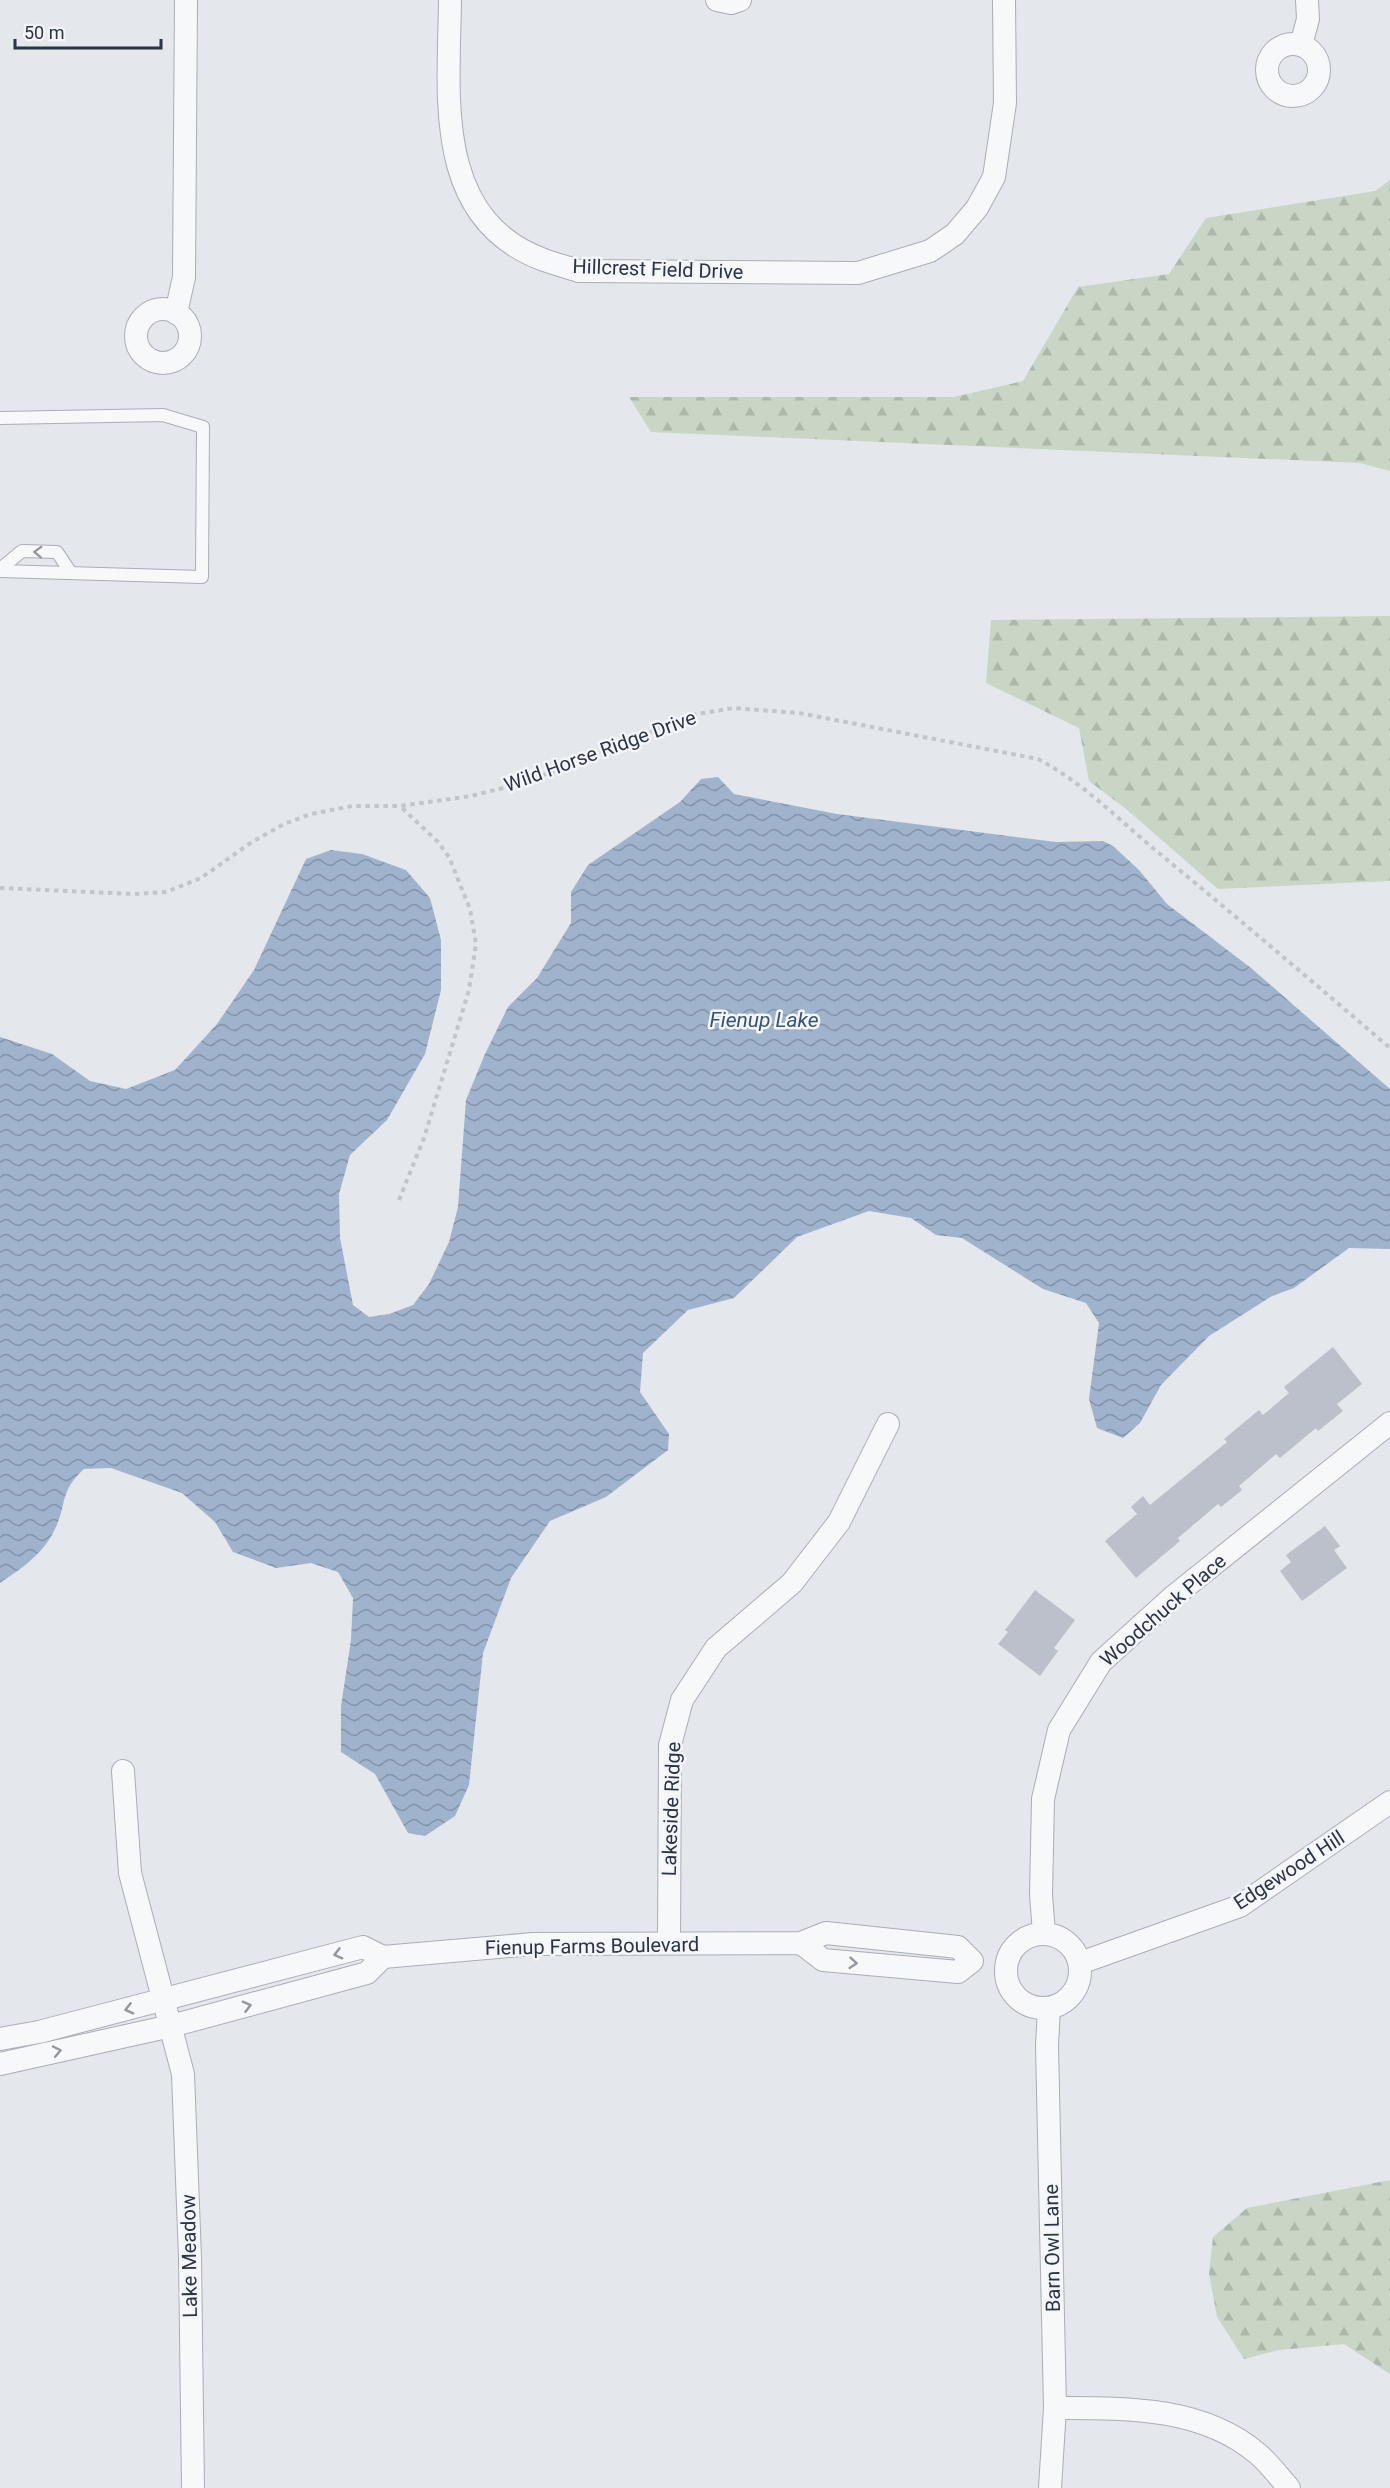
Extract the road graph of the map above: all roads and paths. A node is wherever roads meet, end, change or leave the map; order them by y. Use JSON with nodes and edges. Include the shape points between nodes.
{"nodes":[{"id":1,"x":186,"y":0,"type":"edge"},
{"id":2,"x":450,"y":0,"type":"edge"},
{"id":3,"x":717,"y":0,"type":"edge"},
{"id":4,"x":740,"y":0,"type":"edge"},
{"id":5,"x":1004,"y":0,"type":"edge"},
{"id":6,"x":1306,"y":0,"type":"edge"},
{"id":7,"x":1301,"y":45,"type":"dead end"},
{"id":8,"x":176,"y":313,"type":"dead end"},
{"id":9,"x":0,"y":418,"type":"edge"},
{"id":10,"x":0,"y":570,"type":"edge"},
{"id":11,"x":72,"y":573,"type":"junction"},
{"id":12,"x":400,"y":806,"type":"junction"},
{"id":13,"x":0,"y":888,"type":"edge"},
{"id":14,"x":1390,"y":1048,"type":"edge"},
{"id":15,"x":399,"y":1200,"type":"dead end"},
{"id":16,"x":1390,"y":1423,"type":"edge"},
{"id":17,"x":888,"y":1424,"type":"dead end"},
{"id":18,"x":123,"y":1771,"type":"dead end"},
{"id":19,"x":1390,"y":1802,"type":"edge"},
{"id":20,"x":1044,"y":1933,"type":"junction"},
{"id":21,"x":669,"y":1943,"type":"junction"},
{"id":22,"x":383,"y":1957,"type":"junction"},
{"id":23,"x":1007,"y":1963,"type":"junction"},
{"id":24,"x":1080,"y":1963,"type":"junction"},
{"id":25,"x":165,"y":2000,"type":"junction"},
{"id":26,"x":1049,"y":2008,"type":"junction"},
{"id":27,"x":171,"y":2026,"type":"junction"},
{"id":28,"x":0,"y":2039,"type":"edge"},
{"id":29,"x":0,"y":2064,"type":"edge"},
{"id":30,"x":1055,"y":2408,"type":"junction"},
{"id":31,"x":193,"y":2488,"type":"edge"},
{"id":32,"x":1050,"y":2488,"type":"edge"},
{"id":33,"x":1289,"y":2488,"type":"edge"}],
"edges":[{"from":1,"to":8,"type":"street","via":[[184,277]]},
{"from":2,"to":5,"type":"street","name":"Hillcrest Field Drive","via":[[449,123],[456,160],[467,192],[486,221],[514,244],[542,260],[579,271],[858,273],[930,251],[955,234],[994,177],[1005,103]]},
{"from":3,"to":4,"type":"street"},
{"from":6,"to":7,"type":"street","via":[[1308,19]]},
{"from":9,"to":11,"type":"lane","via":[[163,415],[203,427],[202,577]]},
{"from":10,"to":11,"type":"lane"},
{"from":11,"to":10,"type":"lane","one_way":true,"via":[[57,552],[22,551]]},
{"from":12,"to":13,"type":"path","name":"Wild Horse Ridge Drive","via":[[352,806],[311,814],[284,824],[201,878],[166,892]]},
{"from":12,"to":14,"type":"path","name":"Wild Horse Ridge Drive","via":[[471,796],[523,783],[692,715],[733,708],[799,713],[1038,759],[1094,798],[1233,912]]},
{"from":12,"to":15,"type":"path","via":[[449,856],[470,909],[476,944],[469,990],[424,1138]]},
{"from":16,"to":20,"type":"street","name":"Woodchuck Place","via":[[1174,1596],[1101,1662],[1059,1730],[1043,1799]]},
{"from":17,"to":21,"type":"street","name":"Lakeside Ridge","via":[[840,1522],[792,1583],[716,1648],[682,1700],[670,1746]]},
{"from":18,"to":25,"type":"street","name":"Lake Meadow","via":[[130,1873]]},
{"from":19,"to":24,"type":"street","name":"Edgewood Hill","via":[[1240,1906]]},
{"from":20,"to":23,"type":"street","via":[[1020,1942]]},
{"from":20,"to":24,"type":"street","via":[[1067,1942]]},
{"from":21,"to":22,"type":"street","name":"Fienup Farms Boulevard","via":[[533,1944]]},
{"from":21,"to":23,"type":"street","name":"Fienup Farms Boulevard","via":[[801,1943],[823,1960],[958,1972],[972,1961]]},
{"from":22,"to":25,"type":"street","name":"Fienup Farms Boulevard","one_way":true,"via":[[363,1947]]},
{"from":27,"to":22,"type":"street","one_way":true,"via":[[367,1973]]},
{"from":23,"to":26,"type":"street","via":[[1006,1976],[1017,1997],[1026,2004]]},
{"from":24,"to":26,"type":"street","via":[[1077,1987],[1061,2004]]},
{"from":25,"to":27,"type":"street","name":"Lake Meadow"},
{"from":25,"to":28,"type":"street","name":"Fienup Farms Boulevard","one_way":true},
{"from":26,"to":30,"type":"street","name":"Barn Owl Lane"},
{"from":29,"to":27,"type":"street","one_way":true},
{"from":27,"to":31,"type":"street","name":"Lake Meadow","via":[[183,2074]]},
{"from":30,"to":32,"type":"street","name":"Barn Owl Lane"},
{"from":30,"to":33,"type":"street","via":[[1120,2408],[1176,2414],[1222,2431],[1258,2454]]}]}
